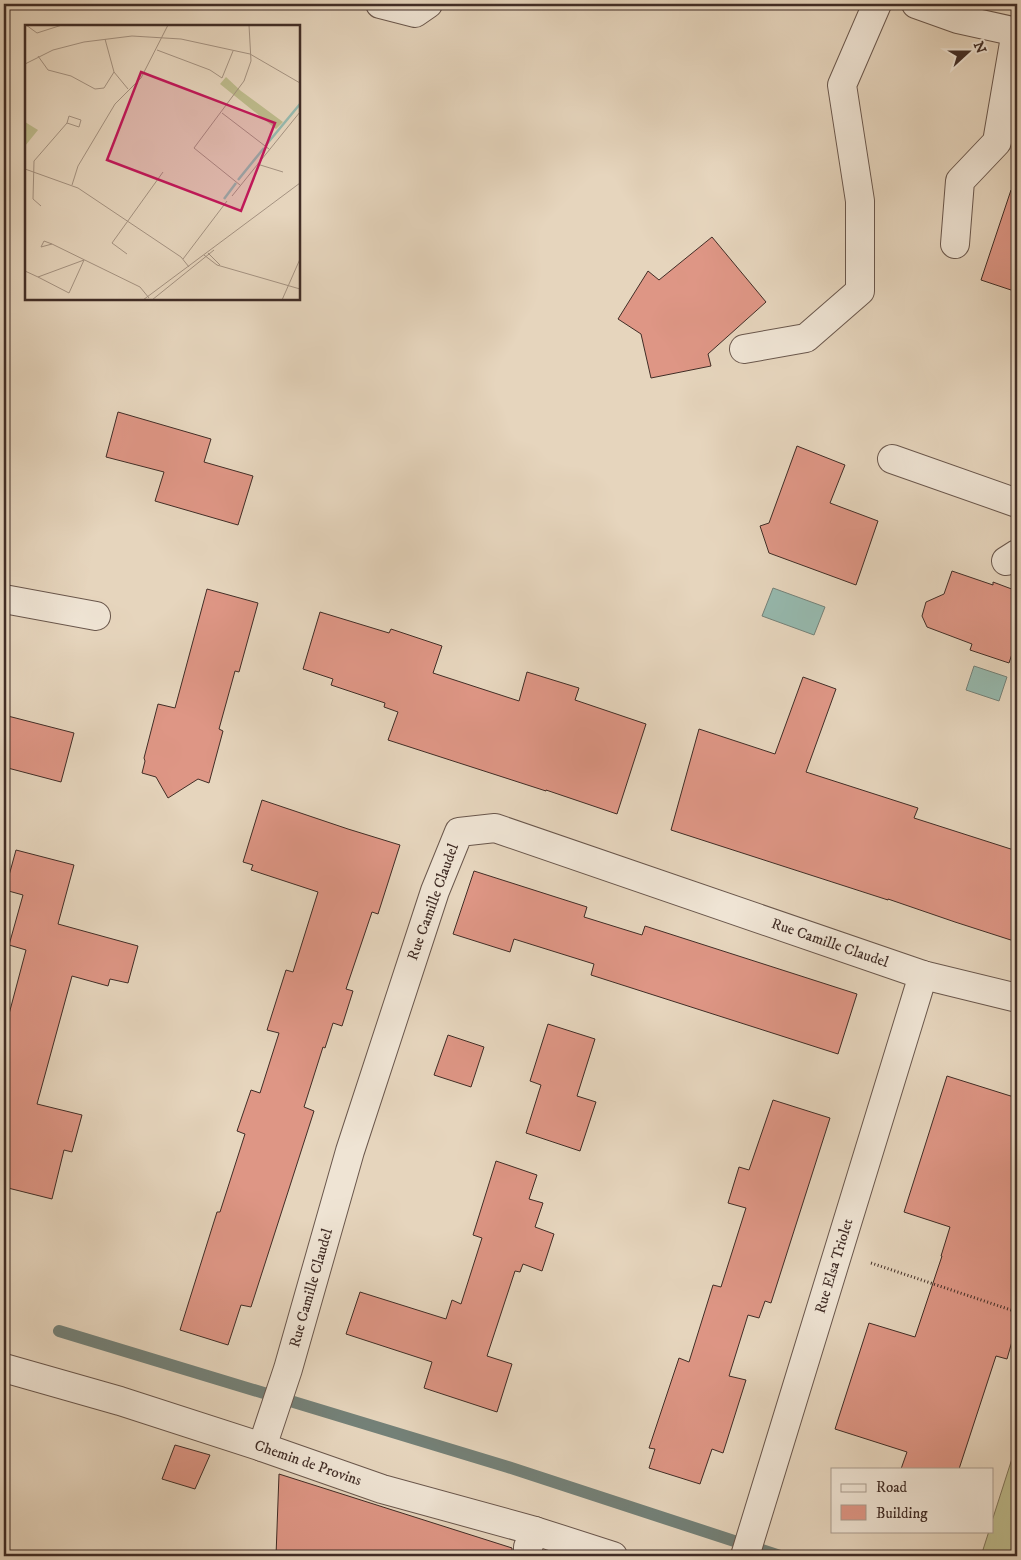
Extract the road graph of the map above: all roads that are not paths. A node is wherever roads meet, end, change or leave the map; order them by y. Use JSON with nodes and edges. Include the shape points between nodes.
{"nodes":[{"id":1,"x":380,"y":4,"type":"edge"},
{"id":2,"x":428,"y":4,"type":"edge"},
{"id":3,"x":877,"y":4,"type":"edge"},
{"id":4,"x":916,"y":4,"type":"edge"},
{"id":5,"x":1017,"y":32,"type":"edge"},
{"id":6,"x":955,"y":244,"type":"dead end"},
{"id":7,"x":744,"y":349,"type":"dead end"},
{"id":8,"x":892,"y":459,"type":"dead end"},
{"id":9,"x":1017,"y":504,"type":"edge"},
{"id":10,"x":4,"y":598,"type":"edge"},
{"id":11,"x":96,"y":616,"type":"dead end"},
{"id":12,"x":924,"y":975,"type":"junction"},
{"id":13,"x":1017,"y":998,"type":"edge"},
{"id":14,"x":4,"y":1368,"type":"edge"},
{"id":15,"x":266,"y":1435,"type":"junction"},
{"id":16,"x":532,"y":1544,"type":"edge"},
{"id":17,"x":613,"y":1556,"type":"edge"},
{"id":18,"x":745,"y":1556,"type":"edge"}],
"edges":[{"from":1,"to":2,"type":"street","via":[[415,13]]},
{"from":3,"to":7,"type":"street","via":[[842,85],[860,201],[860,291],[806,338]]},
{"from":4,"to":5,"type":"street","via":[[958,19]]},
{"from":5,"to":6,"type":"street","via":[[998,142],[960,181]]},
{"from":8,"to":9,"type":"street"},
{"from":10,"to":11,"type":"street"},
{"from":12,"to":13,"type":"street","name":"Rue Camille Claudel"},
{"from":12,"to":15,"type":"street","name":"Rue Camille Claudel","via":[[494,828],[459,832],[435,891],[350,1151]]},
{"from":12,"to":18,"type":"street","name":"Rue Elsa Triolet"},
{"from":14,"to":15,"type":"street","name":"Chemin de Provins","via":[[120,1401]]},
{"from":15,"to":16,"type":"street","name":"Chemin de Provins","via":[[382,1488]]},
{"from":16,"to":17,"type":"street","name":"Chemin de Provins"}]}
